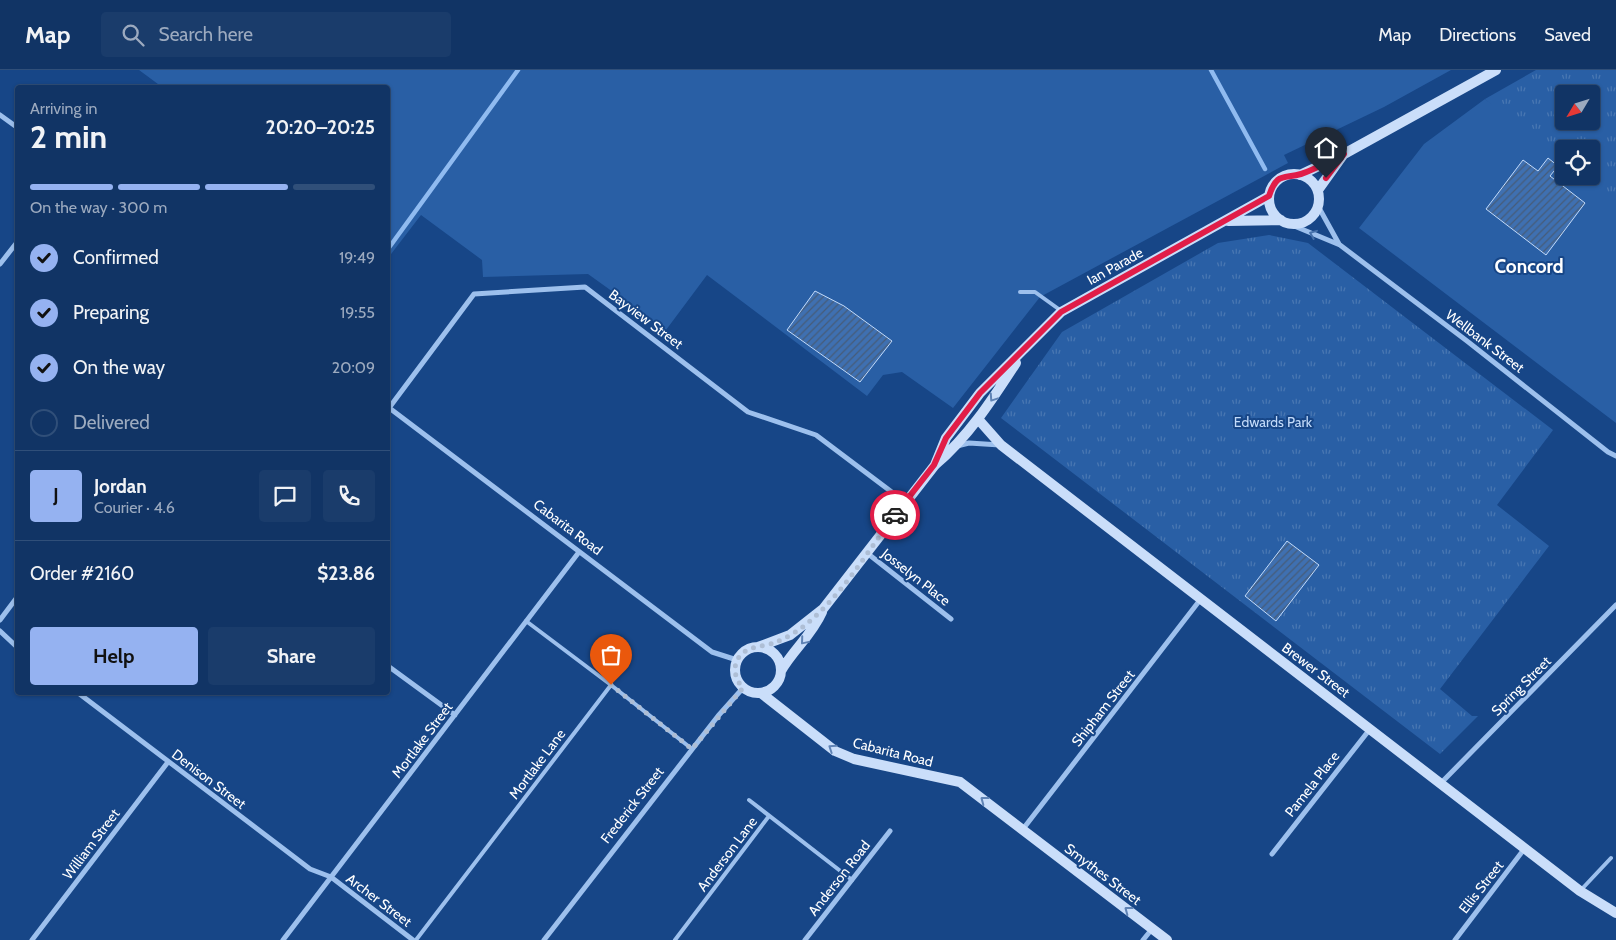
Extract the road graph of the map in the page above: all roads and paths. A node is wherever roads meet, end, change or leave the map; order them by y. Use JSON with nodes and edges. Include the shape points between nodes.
{"nodes":[{"id":1,"x":1496,"y":70,"type":"edge"},
{"id":2,"x":0,"y":115,"type":"edge"},
{"id":3,"x":15,"y":126,"type":"edge"},
{"id":4,"x":1344,"y":154,"type":"junction"},
{"id":5,"x":1300,"y":175,"type":"junction"},
{"id":6,"x":1318,"y":190,"type":"junction"},
{"id":7,"x":1269,"y":196,"type":"junction"},
{"id":8,"x":1318,"y":206,"type":"junction"},
{"id":9,"x":1227,"y":221,"type":"junction"},
{"id":10,"x":1284,"y":222,"type":"junction"},
{"id":11,"x":15,"y":245,"type":"edge"},
{"id":12,"x":1340,"y":245,"type":"junction"},
{"id":13,"x":0,"y":264,"type":"edge"},
{"id":14,"x":1020,"y":292,"type":"dead end"},
{"id":15,"x":1061,"y":312,"type":"junction"},
{"id":16,"x":1026,"y":348,"type":"junction"},
{"id":17,"x":390,"y":404,"type":"edge"},
{"id":18,"x":390,"y":409,"type":"edge"},
{"id":19,"x":971,"y":419,"type":"junction"},
{"id":20,"x":953,"y":428,"type":"junction"},
{"id":21,"x":969,"y":443,"type":"junction"},
{"id":22,"x":1001,"y":446,"type":"junction"},
{"id":23,"x":956,"y":447,"type":"junction"},
{"id":24,"x":1616,"y":456,"type":"edge"},
{"id":25,"x":934,"y":465,"type":"junction"},
{"id":26,"x":905,"y":502,"type":"junction"},
{"id":27,"x":579,"y":552,"type":"junction"},
{"id":28,"x":867,"y":553,"type":"junction"},
{"id":29,"x":15,"y":600,"type":"edge"},
{"id":30,"x":1200,"y":600,"type":"junction"},
{"id":31,"x":1616,"y":605,"type":"edge"},
{"id":32,"x":823,"y":609,"type":"junction"},
{"id":33,"x":951,"y":618,"type":"dead end"},
{"id":34,"x":0,"y":620,"type":"edge"},
{"id":35,"x":526,"y":621,"type":"junction"},
{"id":36,"x":0,"y":632,"type":"edge"},
{"id":37,"x":15,"y":645,"type":"edge"},
{"id":38,"x":758,"y":647,"type":"junction"},
{"id":39,"x":737,"y":660,"type":"junction"},
{"id":40,"x":390,"y":667,"type":"edge"},
{"id":41,"x":781,"y":671,"type":"junction"},
{"id":42,"x":611,"y":685,"type":"junction"},
{"id":43,"x":743,"y":688,"type":"junction"},
{"id":44,"x":761,"y":693,"type":"junction"},
{"id":45,"x":81,"y":695,"type":"edge"},
{"id":46,"x":455,"y":715,"type":"junction"},
{"id":47,"x":1370,"y":729,"type":"junction"},
{"id":48,"x":692,"y":749,"type":"junction"},
{"id":49,"x":168,"y":762,"type":"junction"},
{"id":50,"x":1441,"y":783,"type":"junction"},
{"id":51,"x":749,"y":800,"type":"dead end"},
{"id":52,"x":770,"y":816,"type":"junction"},
{"id":53,"x":1022,"y":829,"type":"junction"},
{"id":54,"x":890,"y":830,"type":"dead end"},
{"id":55,"x":1526,"y":848,"type":"junction"},
{"id":56,"x":1272,"y":854,"type":"dead end"},
{"id":57,"x":1611,"y":858,"type":"dead end"},
{"id":58,"x":331,"y":877,"type":"junction"},
{"id":59,"x":852,"y":880,"type":"junction"},
{"id":60,"x":1580,"y":891,"type":"junction"},
{"id":61,"x":1616,"y":913,"type":"edge"},
{"id":62,"x":1152,"y":929,"type":"junction"},
{"id":63,"x":32,"y":940,"type":"edge"},
{"id":64,"x":282,"y":940,"type":"edge"},
{"id":65,"x":415,"y":940,"type":"edge"},
{"id":66,"x":544,"y":940,"type":"edge"},
{"id":67,"x":675,"y":940,"type":"edge"},
{"id":68,"x":805,"y":940,"type":"edge"},
{"id":69,"x":1144,"y":940,"type":"edge"},
{"id":70,"x":1167,"y":940,"type":"edge"},
{"id":71,"x":1455,"y":940,"type":"edge"}],
"edges":[{"from":1,"to":4,"type":"main road"},
{"from":2,"to":3,"type":"street"},
{"from":4,"to":5,"type":"main road"},
{"from":4,"to":6,"type":"main road"},
{"from":5,"to":6,"type":"main road","via":[[1314,183]]},
{"from":5,"to":7,"type":"main road","via":[[1284,176],[1277,181]]},
{"from":6,"to":8,"type":"main road"},
{"from":7,"to":9,"type":"main road","name":"Ian Parade"},
{"from":7,"to":10,"type":"main road","via":[[1272,210]]},
{"from":8,"to":10,"type":"main road","via":[[1310,219],[1302,223]]},
{"from":8,"to":12,"type":"street","name":"Wellbank Street"},
{"from":9,"to":10,"type":"main road","name":"Ian Parade"},
{"from":9,"to":15,"type":"main road","name":"Ian Parade"},
{"from":12,"to":10,"type":"street","name":"Wellbank Street","one_way":true},
{"from":11,"to":13,"type":"street"},
{"from":12,"to":24,"type":"street","name":"Wellbank Street"},
{"from":14,"to":15,"type":"lane","via":[[1035,292]]},
{"from":15,"to":16,"type":"main road","name":"Ian Parade"},
{"from":16,"to":19,"type":"main road","name":"Ian Parade","one_way":true},
{"from":16,"to":19,"type":"main road","name":"Ian Parade","via":[[980,393]]},
{"from":17,"to":26,"type":"street","name":"Bayview Street","via":[[474,294],[585,287],[748,412],[816,435]]},
{"from":18,"to":27,"type":"street","name":"Cabarita Road"},
{"from":19,"to":20,"type":"main road"},
{"from":19,"to":20,"type":"main road","name":"Ian Parade"},
{"from":19,"to":21,"type":"lane"},
{"from":19,"to":22,"type":"main road","name":"Brewer Street"},
{"from":19,"to":23,"type":"main road"},
{"from":20,"to":25,"type":"main road","name":"Ian Parade"},
{"from":21,"to":22,"type":"street"},
{"from":21,"to":23,"type":"street"},
{"from":22,"to":30,"type":"main road","name":"Brewer Street"},
{"from":23,"to":25,"type":"main road"},
{"from":25,"to":26,"type":"main road"},
{"from":26,"to":28,"type":"main road"},
{"from":27,"to":35,"type":"street","name":"Mortlake Street"},
{"from":27,"to":39,"type":"street","name":"Cabarita Road","via":[[712,652]]},
{"from":28,"to":32,"type":"main road"},
{"from":28,"to":33,"type":"street","name":"Josselyn Place"},
{"from":29,"to":34,"type":"street"},
{"from":30,"to":47,"type":"main road","name":"Brewer Street"},
{"from":30,"to":53,"type":"street","name":"Shipham Street"},
{"from":31,"to":50,"type":"street","name":"Spring Street"},
{"from":32,"to":38,"type":"main road","via":[[790,635]]},
{"from":32,"to":41,"type":"main road","one_way":true,"via":[[816,626]]},
{"from":35,"to":42,"type":"lane"},
{"from":35,"to":46,"type":"street","name":"Mortlake Street"},
{"from":36,"to":37,"type":"street"},
{"from":38,"to":39,"type":"main road","via":[[746,650]]},
{"from":38,"to":41,"type":"main road","via":[[772,652]]},
{"from":39,"to":43,"type":"main road","via":[[735,675]]},
{"from":40,"to":46,"type":"street"},
{"from":41,"to":44,"type":"main road","via":[[774,687]]},
{"from":42,"to":48,"type":"lane"},
{"from":42,"to":65,"type":"lane","name":"Mortlake Lane"},
{"from":43,"to":44,"type":"main road"},
{"from":43,"to":48,"type":"street","name":"Frederick Street"},
{"from":53,"to":44,"type":"main road","name":"Cabarita Road","one_way":true,"via":[[960,782],[854,759],[835,751]]},
{"from":45,"to":49,"type":"street","name":"Denison Street"},
{"from":46,"to":58,"type":"street","name":"Mortlake Street"},
{"from":47,"to":50,"type":"main road","name":"Brewer Street"},
{"from":47,"to":56,"type":"street","name":"Pamela Place"},
{"from":48,"to":66,"type":"street","name":"Frederick Street"},
{"from":49,"to":58,"type":"street","name":"Denison Street","via":[[310,869]]},
{"from":49,"to":63,"type":"street","name":"William Street"},
{"from":50,"to":55,"type":"main road","name":"Brewer Street"},
{"from":51,"to":52,"type":"lane"},
{"from":52,"to":59,"type":"lane","name":"Anderson Lane"},
{"from":52,"to":67,"type":"lane","name":"Anderson Lane"},
{"from":62,"to":53,"type":"main road","name":"Smythes Street","one_way":true},
{"from":54,"to":59,"type":"street","name":"Anderson Road"},
{"from":55,"to":60,"type":"main road","name":"Brewer Street"},
{"from":55,"to":71,"type":"street","name":"Ellis Street"},
{"from":57,"to":60,"type":"lane"},
{"from":58,"to":64,"type":"street","name":"Mortlake Street"},
{"from":58,"to":65,"type":"street","name":"Archer Street"},
{"from":59,"to":68,"type":"street","name":"Anderson Road"},
{"from":60,"to":61,"type":"main road","name":"Brewer Street"},
{"from":62,"to":69,"type":"street"},
{"from":62,"to":70,"type":"main road","name":"Smythes Street"}]}
